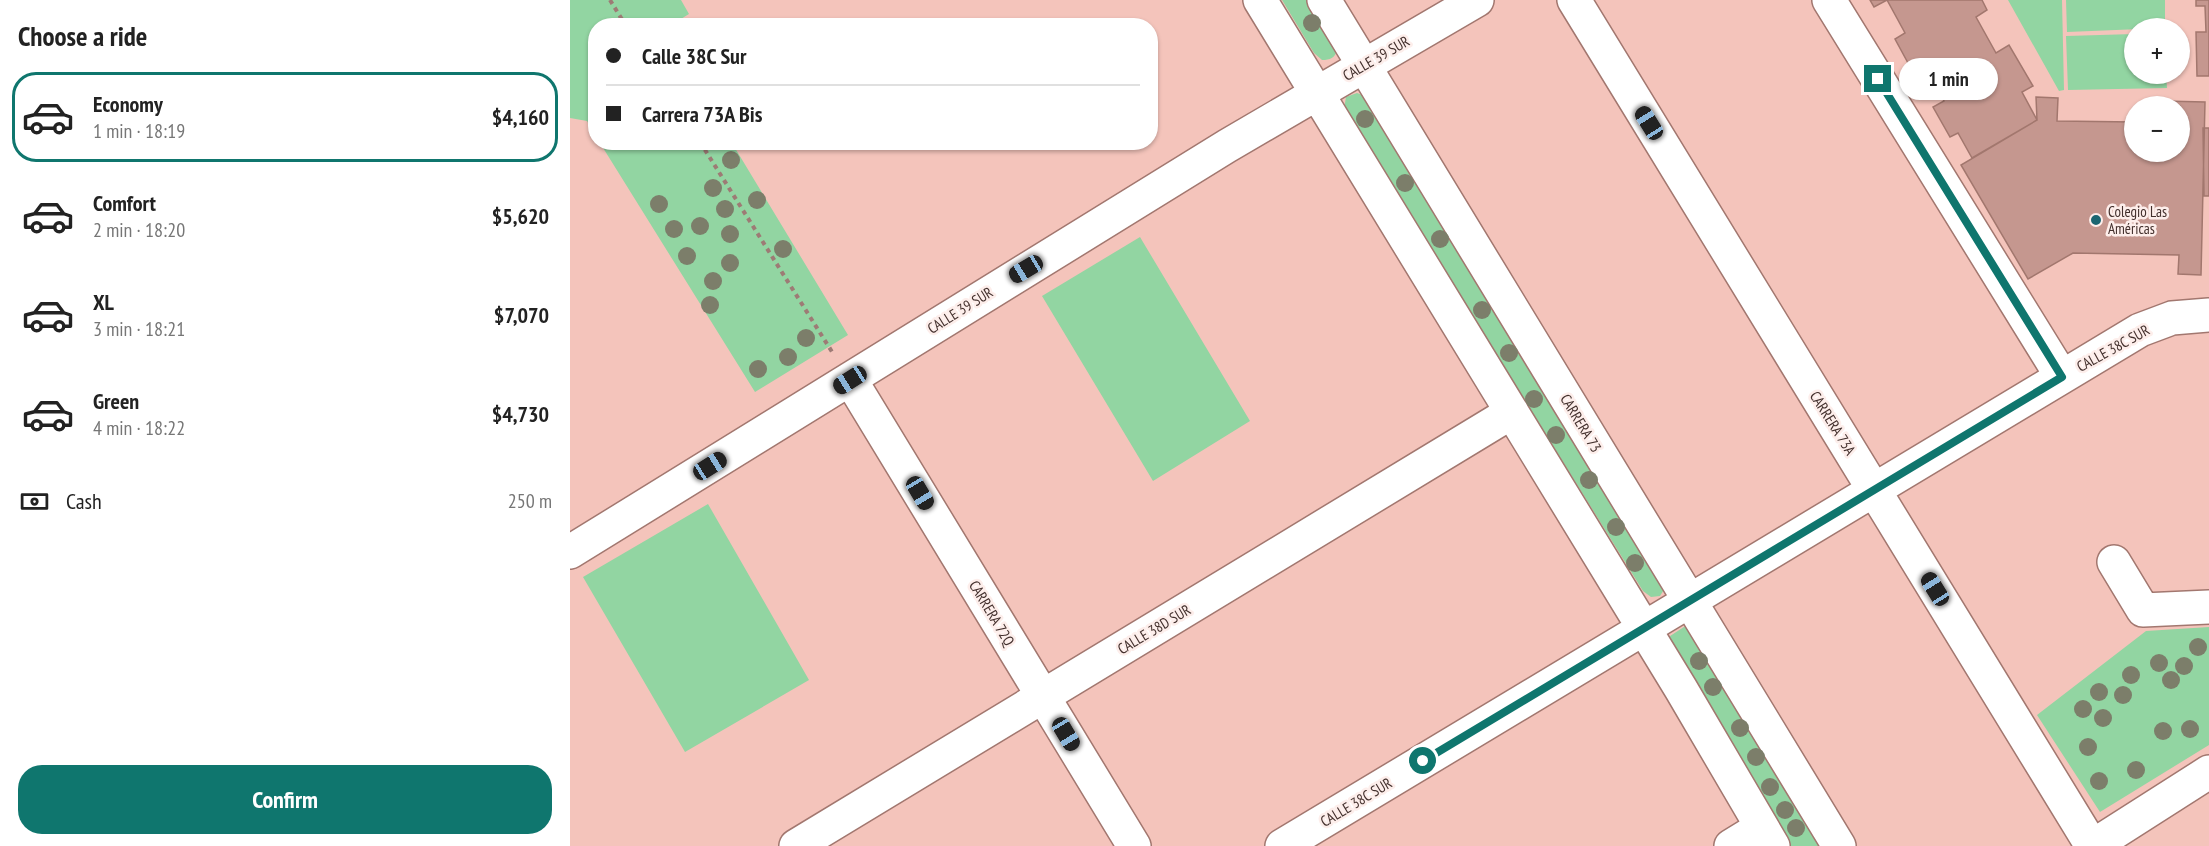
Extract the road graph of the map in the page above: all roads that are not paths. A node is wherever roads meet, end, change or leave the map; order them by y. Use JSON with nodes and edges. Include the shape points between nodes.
{"nodes":[{"id":1,"x":1260,"y":0,"type":"edge"},
{"id":2,"x":1324,"y":0,"type":"edge"},
{"id":3,"x":1477,"y":0,"type":"edge"},
{"id":4,"x":1574,"y":0,"type":"edge"},
{"id":5,"x":1829,"y":0,"type":"edge"},
{"id":6,"x":1364,"y":66,"type":"junction"},
{"id":7,"x":1316,"y":93,"type":"junction"},
{"id":8,"x":2209,"y":315,"type":"edge"},
{"id":9,"x":2062,"y":377,"type":"junction"},
{"id":10,"x":850,"y":380,"type":"junction"},
{"id":11,"x":1512,"y":412,"type":"junction"},
{"id":12,"x":1874,"y":490,"type":"junction"},
{"id":13,"x":570,"y":552,"type":"edge"},
{"id":14,"x":2114,"y":562,"type":"dead end"},
{"id":15,"x":1690,"y":601,"type":"junction"},
{"id":16,"x":2209,"y":607,"type":"edge"},
{"id":17,"x":1644,"y":629,"type":"junction"},
{"id":18,"x":1043,"y":696,"type":"junction"},
{"id":19,"x":2209,"y":772,"type":"edge"},
{"id":20,"x":1768,"y":836,"type":"edge"},
{"id":21,"x":796,"y":846,"type":"edge"},
{"id":22,"x":1134,"y":846,"type":"edge"},
{"id":23,"x":1282,"y":846,"type":"edge"},
{"id":24,"x":1731,"y":846,"type":"edge"},
{"id":25,"x":1839,"y":846,"type":"edge"},
{"id":26,"x":2093,"y":846,"type":"edge"}],
"edges":[{"from":1,"to":7,"type":"street"},
{"from":2,"to":6,"type":"street","name":"CARRERA 73"},
{"from":3,"to":6,"type":"street","name":"CALLE 39 SUR"},
{"from":4,"to":12,"type":"street","name":"CARRERA 73A"},
{"from":5,"to":9,"type":"street"},
{"from":6,"to":7,"type":"street","name":"CALLE 39 SUR"},
{"from":6,"to":15,"type":"street","name":"CARRERA 73"},
{"from":7,"to":10,"type":"street","name":"CALLE 39 SUR"},
{"from":7,"to":11,"type":"street"},
{"from":8,"to":9,"type":"street","name":"CALLE 38C SUR","via":[[2172,318],[2140,330]]},
{"from":9,"to":12,"type":"street","name":"CALLE 38C SUR"},
{"from":10,"to":13,"type":"street","name":"CALLE 39 SUR"},
{"from":10,"to":18,"type":"street","name":"CARRERA 72Q"},
{"from":11,"to":17,"type":"street"},
{"from":11,"to":18,"type":"street","name":"CALLE 38D SUR"},
{"from":12,"to":15,"type":"street","name":"CALLE 38C SUR"},
{"from":12,"to":26,"type":"street","name":"CARRERA 73A"},
{"from":14,"to":16,"type":"street","via":[[2143,610]]},
{"from":15,"to":17,"type":"street","name":"CALLE 38C SUR"},
{"from":15,"to":25,"type":"street","name":"CARRERA 73"},
{"from":17,"to":20,"type":"street"},
{"from":17,"to":23,"type":"street","name":"CALLE 38C SUR"},
{"from":18,"to":21,"type":"street","name":"CALLE 38D SUR"},
{"from":18,"to":22,"type":"street","name":"CARRERA 72Q"},
{"from":19,"to":26,"type":"street"},
{"from":20,"to":24,"type":"street"}]}
